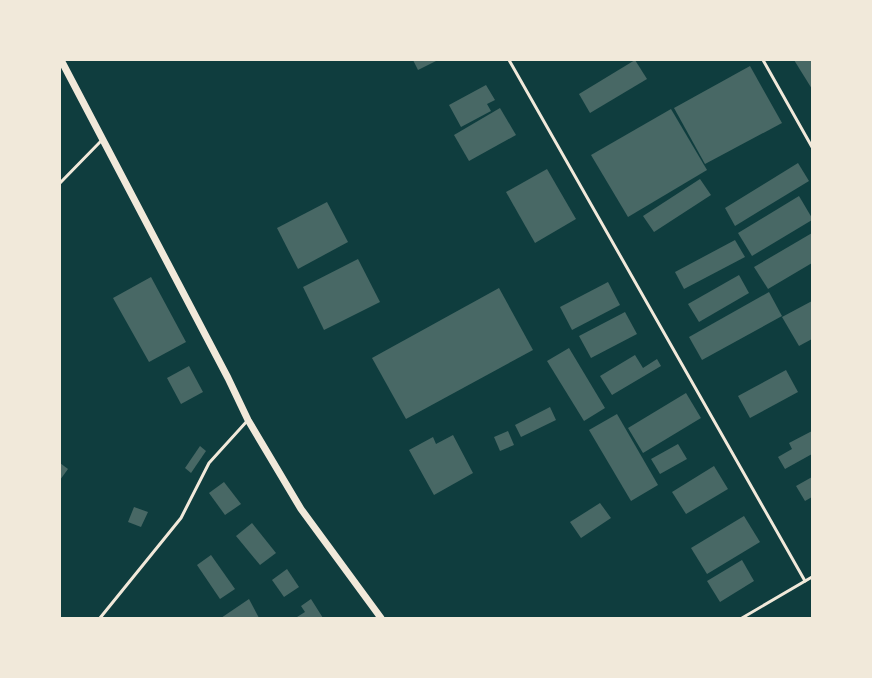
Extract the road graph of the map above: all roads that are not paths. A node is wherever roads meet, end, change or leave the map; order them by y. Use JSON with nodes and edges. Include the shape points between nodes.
{"nodes":[{"id":1,"x":61,"y":60,"type":"edge"},
{"id":2,"x":509,"y":60,"type":"edge"},
{"id":3,"x":763,"y":60,"type":"edge"},
{"id":4,"x":102,"y":140,"type":"junction"},
{"id":5,"x":812,"y":147,"type":"edge"},
{"id":6,"x":60,"y":184,"type":"edge"},
{"id":7,"x":248,"y":420,"type":"junction"},
{"id":8,"x":812,"y":577,"type":"edge"},
{"id":9,"x":805,"y":581,"type":"junction"},
{"id":10,"x":100,"y":618,"type":"edge"},
{"id":11,"x":381,"y":618,"type":"edge"},
{"id":12,"x":742,"y":618,"type":"edge"}],
"edges":[{"from":1,"to":4,"type":"street"},
{"from":2,"to":9,"type":"lane"},
{"from":3,"to":5,"type":"lane"},
{"from":4,"to":6,"type":"lane"},
{"from":4,"to":7,"type":"street"},
{"from":7,"to":10,"type":"lane","via":[[209,462],[180,518]]},
{"from":7,"to":11,"type":"street","via":[[301,509]]},
{"from":8,"to":9,"type":"lane"},
{"from":9,"to":12,"type":"lane"}]}
